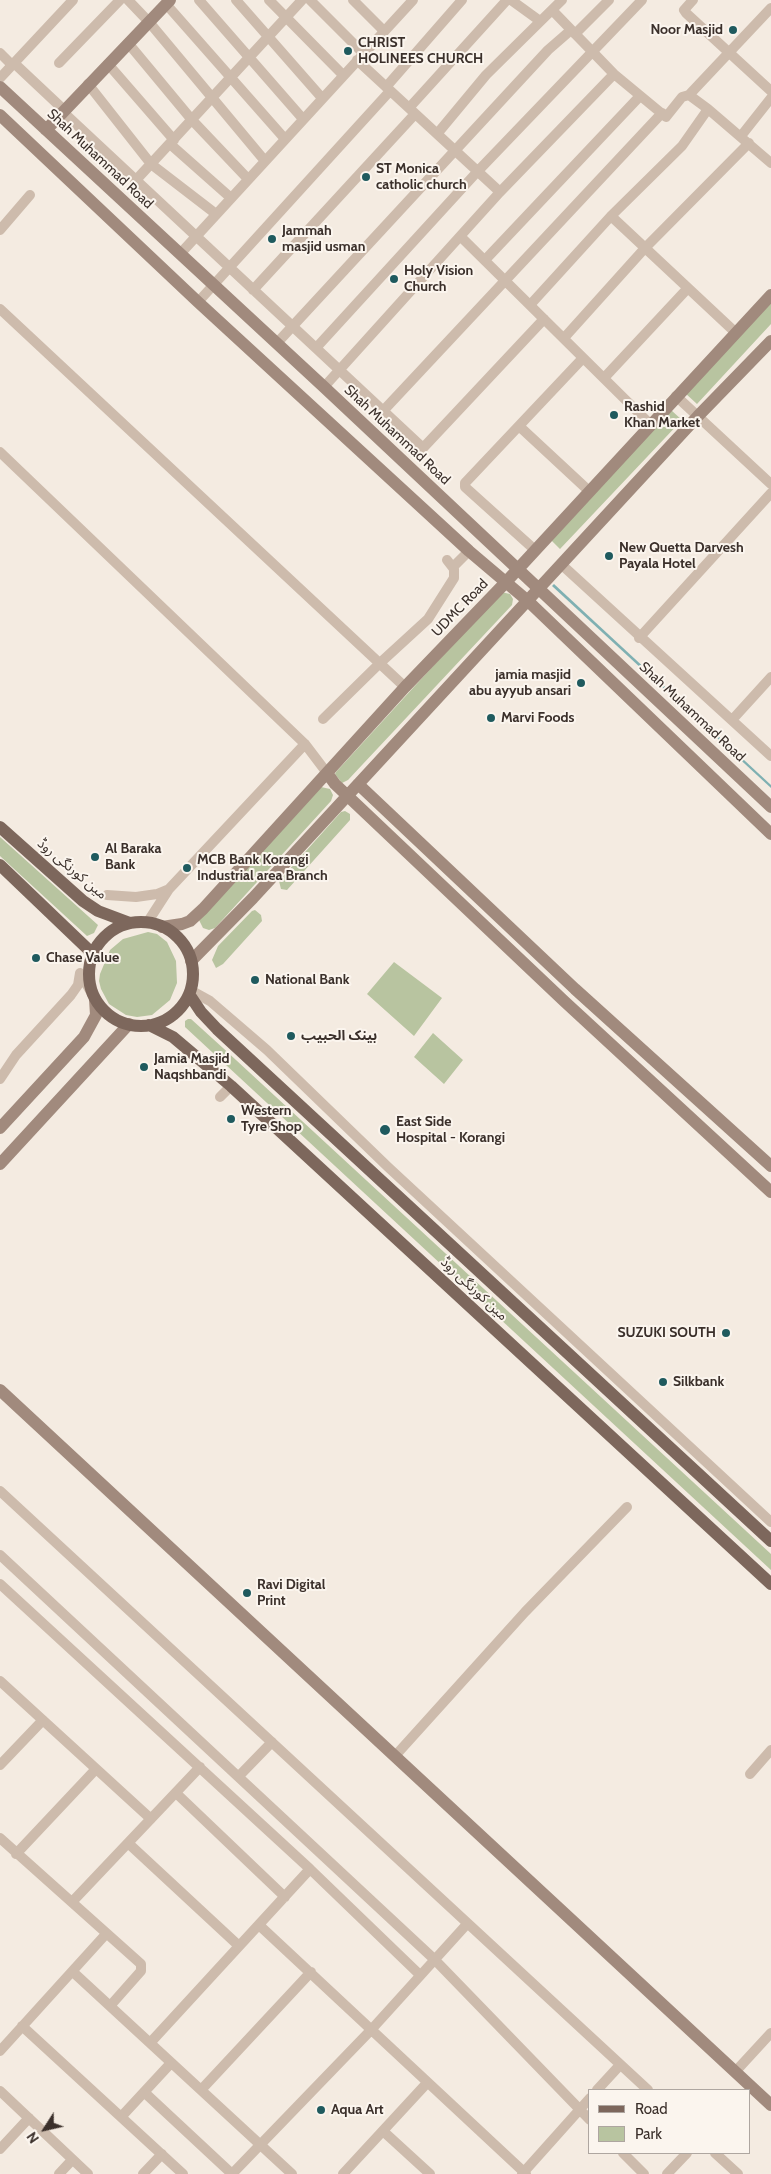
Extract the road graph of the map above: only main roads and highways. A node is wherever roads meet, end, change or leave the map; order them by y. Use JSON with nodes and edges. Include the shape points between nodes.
{"nodes":[{"id":1,"x":0,"y":827,"type":"edge"},
{"id":2,"x":0,"y":865,"type":"edge"},
{"id":3,"x":130,"y":923,"type":"junction"},
{"id":4,"x":93,"y":954,"type":"junction"},
{"id":5,"x":189,"y":992,"type":"junction"},
{"id":6,"x":149,"y":1026,"type":"junction"},
{"id":7,"x":771,"y":1541,"type":"edge"},
{"id":8,"x":771,"y":1584,"type":"edge"}],
"edges":[{"from":1,"to":3,"type":"main road","name":"مین کورنگی روڈ","via":[[83,901],[98,911]]},
{"from":2,"to":4,"type":"main road"},
{"from":3,"to":4,"type":"main road","via":[[114,930],[101,941]]},
{"from":3,"to":5,"type":"main road","via":[[162,927],[180,941],[191,961]]},
{"from":4,"to":6,"type":"main road","via":[[89,973],[95,999],[120,1022]]},
{"from":5,"to":6,"type":"main road","via":[[179,1009],[166,1020]]},
{"from":5,"to":7,"type":"main road","name":"مین کورنگی روڈ","via":[[217,1029]]},
{"from":6,"to":8,"type":"main road","name":"مین کورنگی روڈ","via":[[173,1037],[231,1086]]}]}
